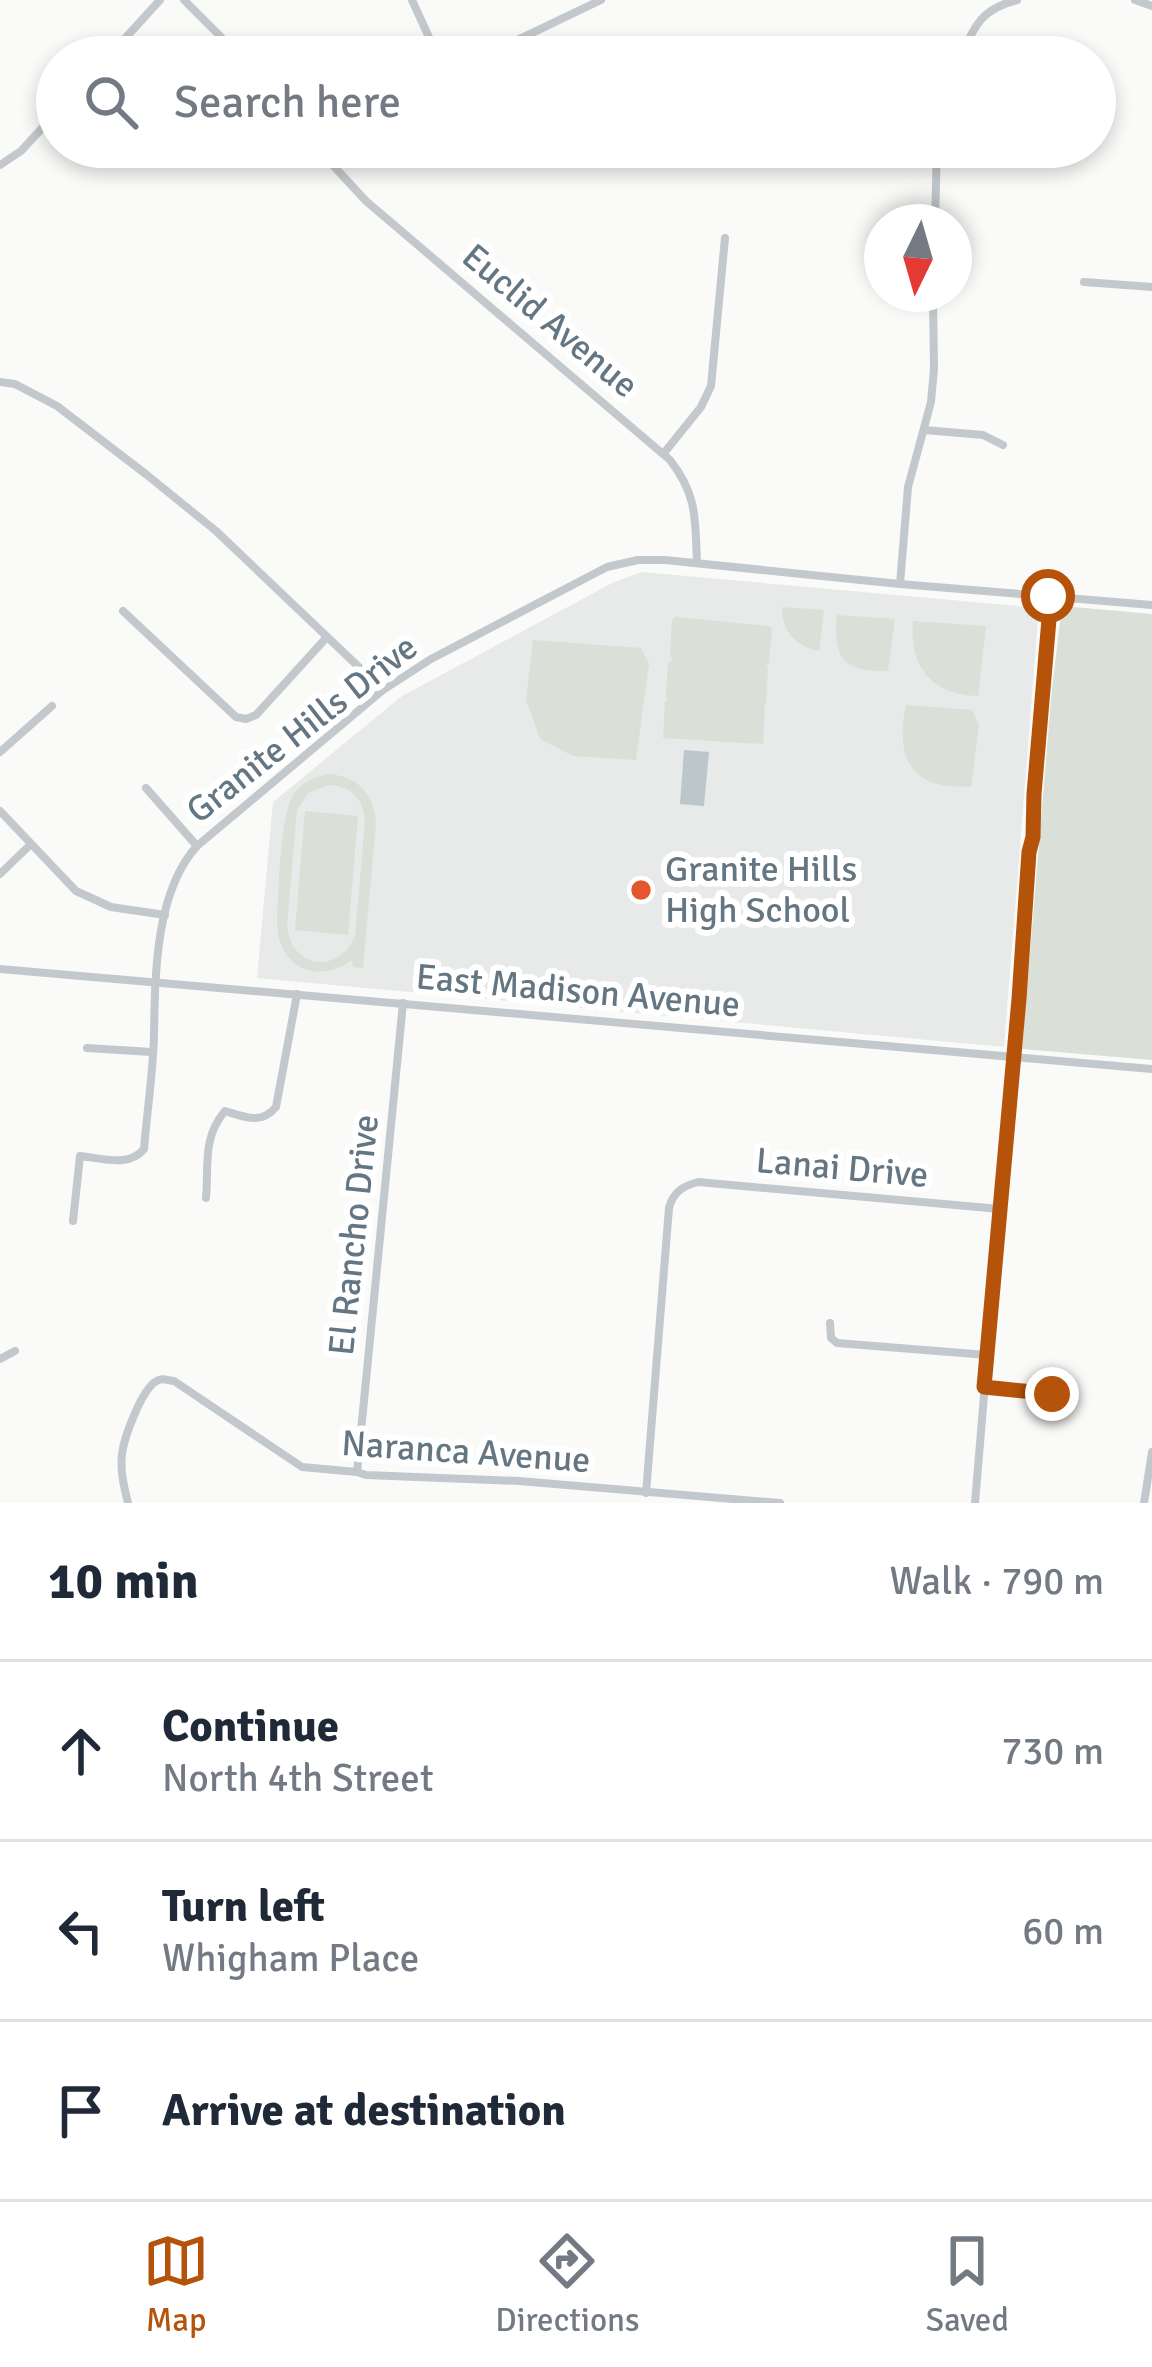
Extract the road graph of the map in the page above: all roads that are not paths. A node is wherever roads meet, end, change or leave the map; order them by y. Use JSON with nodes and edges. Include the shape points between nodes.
{"nodes":[{"id":1,"x":160,"y":0,"type":"edge"},
{"id":2,"x":184,"y":0,"type":"edge"},
{"id":3,"x":412,"y":0,"type":"edge"},
{"id":4,"x":602,"y":0,"type":"edge"},
{"id":5,"x":1017,"y":0,"type":"edge"},
{"id":6,"x":1135,"y":0,"type":"edge"},
{"id":7,"x":1152,"y":6,"type":"edge"},
{"id":8,"x":127,"y":36,"type":"edge"},
{"id":9,"x":220,"y":36,"type":"edge"},
{"id":10,"x":428,"y":36,"type":"edge"},
{"id":11,"x":526,"y":36,"type":"edge"},
{"id":12,"x":970,"y":36,"type":"edge"},
{"id":13,"x":36,"y":135,"type":"edge"},
{"id":14,"x":0,"y":165,"type":"edge"},
{"id":15,"x":335,"y":168,"type":"edge"},
{"id":16,"x":937,"y":168,"type":"edge"},
{"id":17,"x":936,"y":204,"type":"edge"},
{"id":18,"x":725,"y":238,"type":"dead end"},
{"id":19,"x":1084,"y":282,"type":"dead end"},
{"id":20,"x":1152,"y":287,"type":"edge"},
{"id":21,"x":933,"y":312,"type":"edge"},
{"id":22,"x":0,"y":382,"type":"edge"},
{"id":23,"x":923,"y":430,"type":"junction"},
{"id":24,"x":1003,"y":445,"type":"dead end"},
{"id":25,"x":664,"y":453,"type":"junction"},
{"id":26,"x":697,"y":562,"type":"junction"},
{"id":27,"x":900,"y":584,"type":"junction"},
{"id":28,"x":1051,"y":596,"type":"junction"},
{"id":29,"x":1152,"y":604,"type":"edge"},
{"id":30,"x":123,"y":611,"type":"dead end"},
{"id":31,"x":328,"y":637,"type":"junction"},
{"id":32,"x":383,"y":690,"type":"junction"},
{"id":33,"x":52,"y":706,"type":"dead end"},
{"id":34,"x":0,"y":752,"type":"edge"},
{"id":35,"x":146,"y":788,"type":"dead end"},
{"id":36,"x":0,"y":811,"type":"edge"},
{"id":37,"x":31,"y":844,"type":"junction"},
{"id":38,"x":197,"y":845,"type":"junction"},
{"id":39,"x":0,"y":874,"type":"edge"},
{"id":40,"x":165,"y":915,"type":"junction"},
{"id":41,"x":0,"y":969,"type":"edge"},
{"id":42,"x":155,"y":982,"type":"junction"},
{"id":43,"x":297,"y":994,"type":"junction"},
{"id":44,"x":403,"y":1004,"type":"junction"},
{"id":45,"x":87,"y":1048,"type":"dead end"},
{"id":46,"x":152,"y":1052,"type":"junction"},
{"id":47,"x":1014,"y":1056,"type":"junction"},
{"id":48,"x":1152,"y":1069,"type":"edge"},
{"id":49,"x":206,"y":1198,"type":"dead end"},
{"id":50,"x":1000,"y":1209,"type":"junction"},
{"id":51,"x":73,"y":1221,"type":"dead end"},
{"id":52,"x":830,"y":1323,"type":"dead end"},
{"id":53,"x":15,"y":1351,"type":"dead end"},
{"id":54,"x":987,"y":1355,"type":"junction"},
{"id":55,"x":0,"y":1359,"type":"edge"},
{"id":56,"x":984,"y":1387,"type":"junction"},
{"id":57,"x":1061,"y":1394,"type":"dead end"},
{"id":58,"x":1152,"y":1452,"type":"edge"},
{"id":59,"x":357,"y":1472,"type":"junction"},
{"id":60,"x":646,"y":1493,"type":"junction"},
{"id":61,"x":128,"y":1503,"type":"edge"},
{"id":62,"x":780,"y":1503,"type":"edge"},
{"id":63,"x":976,"y":1503,"type":"edge"},
{"id":64,"x":1144,"y":1503,"type":"edge"}],
"edges":[{"from":1,"to":8,"type":"street"},
{"from":2,"to":9,"type":"street"},
{"from":3,"to":10,"type":"street"},
{"from":4,"to":11,"type":"street"},
{"from":5,"to":12,"type":"street","via":[[986,13]]},
{"from":6,"to":7,"type":"street"},
{"from":13,"to":14,"type":"street"},
{"from":15,"to":25,"type":"street","name":"Euclid Avenue"},
{"from":16,"to":17,"type":"street"},
{"from":18,"to":25,"type":"street","via":[[707,397]]},
{"from":19,"to":20,"type":"street"},
{"from":21,"to":23,"type":"street"},
{"from":22,"to":31,"type":"street","via":[[57,406],[138,468]]},
{"from":23,"to":24,"type":"street"},
{"from":23,"to":27,"type":"street","via":[[908,488]]},
{"from":25,"to":26,"type":"street","name":"Euclid Avenue","via":[[693,501]]},
{"from":26,"to":27,"type":"street","name":"Granite Hills Drive"},
{"from":26,"to":32,"type":"street","name":"Granite Hills Drive","via":[[607,567]]},
{"from":27,"to":28,"type":"street","name":"Granite Hills Drive"},
{"from":28,"to":29,"type":"street","name":"Granite Hills Drive"},
{"from":28,"to":47,"type":"street"},
{"from":30,"to":31,"type":"street","via":[[242,719],[256,715]]},
{"from":31,"to":32,"type":"street"},
{"from":32,"to":38,"type":"street","name":"Granite Hills Drive"},
{"from":33,"to":34,"type":"street"},
{"from":35,"to":38,"type":"street"},
{"from":36,"to":37,"type":"street"},
{"from":37,"to":39,"type":"street"},
{"from":37,"to":40,"type":"street","via":[[84,896]]},
{"from":38,"to":40,"type":"street","name":"Granite Hills Drive","via":[[177,874]]},
{"from":40,"to":42,"type":"street","name":"Granite Hills Drive"},
{"from":41,"to":42,"type":"street","name":"East Madison Avenue"},
{"from":42,"to":43,"type":"street","name":"East Madison Avenue"},
{"from":42,"to":46,"type":"street","name":"Granite Hills Drive"},
{"from":43,"to":44,"type":"street","name":"East Madison Avenue"},
{"from":43,"to":49,"type":"street","via":[[278,1102],[262,1118],[225,1112],[214,1124]]},
{"from":44,"to":47,"type":"street","name":"East Madison Avenue"},
{"from":44,"to":59,"type":"street","name":"El Rancho Drive"},
{"from":45,"to":46,"type":"street"},
{"from":46,"to":51,"type":"street","name":"Granite Hills Drive","via":[[144,1149],[129,1161],[80,1156]]},
{"from":47,"to":48,"type":"street","name":"East Madison Avenue"},
{"from":47,"to":50,"type":"street"},
{"from":50,"to":54,"type":"street"},
{"from":50,"to":60,"type":"street","name":"Lanai Drive","via":[[698,1182],[680,1189],[669,1208]]},
{"from":52,"to":54,"type":"street","via":[[837,1343]]},
{"from":53,"to":55,"type":"street"},
{"from":54,"to":56,"type":"street"},
{"from":56,"to":57,"type":"street"},
{"from":56,"to":63,"type":"street"},
{"from":58,"to":64,"type":"street"},
{"from":59,"to":60,"type":"street","name":"Naranca Avenue"},
{"from":59,"to":61,"type":"street","name":"Naranca Avenue","via":[[302,1467],[163,1379],[152,1384],[122,1452]]},
{"from":60,"to":62,"type":"street","name":"Naranca Avenue"}]}
